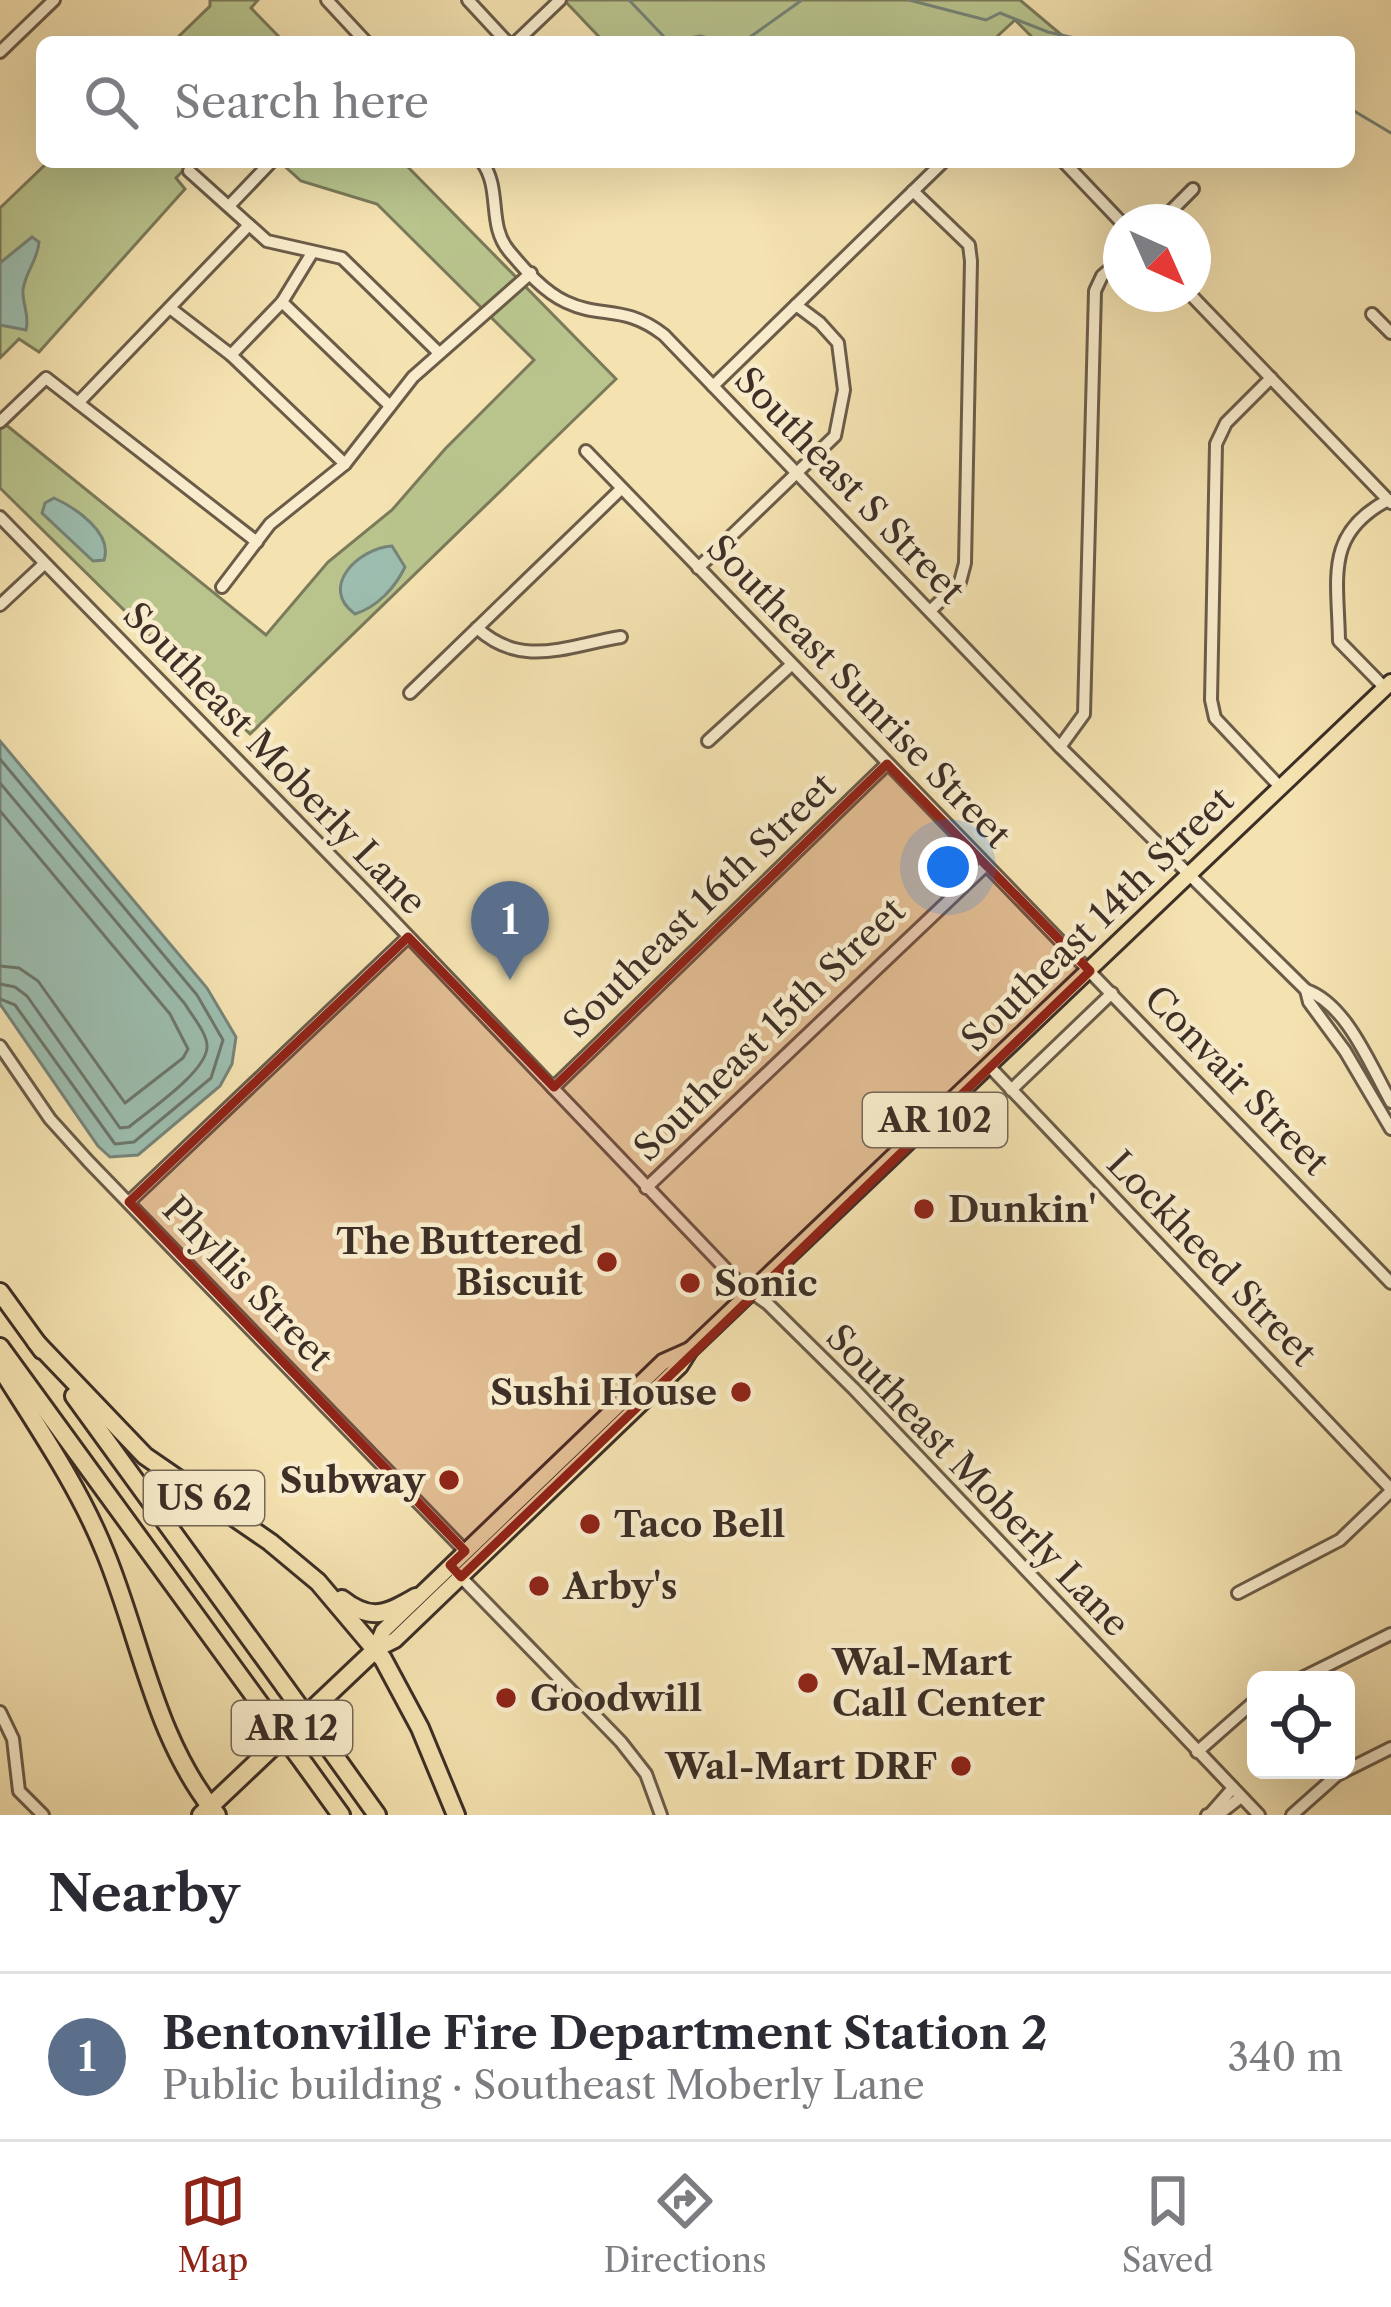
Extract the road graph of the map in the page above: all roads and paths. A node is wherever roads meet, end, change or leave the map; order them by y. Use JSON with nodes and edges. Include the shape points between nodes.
{"nodes":[{"id":1,"x":54,"y":0,"type":"edge"},
{"id":2,"x":468,"y":0,"type":"edge"},
{"id":3,"x":560,"y":0,"type":"edge"},
{"id":4,"x":334,"y":3,"type":"edge"},
{"id":5,"x":361,"y":36,"type":"edge"},
{"id":6,"x":506,"y":36,"type":"edge"},
{"id":7,"x":519,"y":36,"type":"edge"},
{"id":8,"x":0,"y":52,"type":"edge"},
{"id":9,"x":265,"y":168,"type":"edge"},
{"id":10,"x":486,"y":168,"type":"edge"},
{"id":11,"x":937,"y":168,"type":"edge"},
{"id":12,"x":1070,"y":168,"type":"edge"},
{"id":13,"x":189,"y":171,"type":"dead end"},
{"id":14,"x":1193,"y":189,"type":"dead end"},
{"id":15,"x":913,"y":191,"type":"junction"},
{"id":16,"x":1104,"y":204,"type":"edge"},
{"id":17,"x":1178,"y":204,"type":"edge"},
{"id":18,"x":229,"y":206,"type":"junction"},
{"id":19,"x":249,"y":226,"type":"junction"},
{"id":20,"x":312,"y":253,"type":"junction"},
{"id":21,"x":531,"y":273,"type":"junction"},
{"id":22,"x":1103,"y":275,"type":"edge"},
{"id":23,"x":282,"y":302,"type":"junction"},
{"id":24,"x":796,"y":305,"type":"junction"},
{"id":25,"x":170,"y":308,"type":"junction"},
{"id":26,"x":1207,"y":312,"type":"edge"},
{"id":27,"x":1372,"y":314,"type":"dead end"},
{"id":28,"x":1391,"y":333,"type":"edge"},
{"id":29,"x":439,"y":353,"type":"junction"},
{"id":30,"x":231,"y":355,"type":"junction"},
{"id":31,"x":1271,"y":378,"type":"junction"},
{"id":32,"x":713,"y":386,"type":"junction"},
{"id":33,"x":78,"y":403,"type":"junction"},
{"id":34,"x":390,"y":406,"type":"junction"},
{"id":35,"x":3,"y":421,"type":"edge"},
{"id":36,"x":0,"y":434,"type":"edge"},
{"id":37,"x":586,"y":452,"type":"dead end"},
{"id":38,"x":345,"y":464,"type":"junction"},
{"id":39,"x":798,"y":476,"type":"junction"},
{"id":40,"x":621,"y":489,"type":"junction"},
{"id":41,"x":1390,"y":501,"type":"edge"},
{"id":42,"x":0,"y":517,"type":"edge"},
{"id":43,"x":256,"y":542,"type":"junction"},
{"id":44,"x":44,"y":564,"type":"junction"},
{"id":45,"x":698,"y":568,"type":"junction"},
{"id":46,"x":222,"y":587,"type":"dead end"},
{"id":47,"x":0,"y":605,"type":"edge"},
{"id":48,"x":930,"y":611,"type":"junction"},
{"id":49,"x":477,"y":628,"type":"junction"},
{"id":50,"x":621,"y":637,"type":"dead end"},
{"id":51,"x":790,"y":666,"type":"junction"},
{"id":52,"x":1388,"y":685,"type":"edge"},
{"id":53,"x":410,"y":693,"type":"dead end"},
{"id":54,"x":708,"y":741,"type":"dead end"},
{"id":55,"x":1060,"y":747,"type":"junction"},
{"id":56,"x":887,"y":764,"type":"junction"},
{"id":57,"x":1280,"y":788,"type":"junction"},
{"id":58,"x":986,"y":865,"type":"junction"},
{"id":59,"x":1191,"y":874,"type":"junction"},
{"id":60,"x":408,"y":937,"type":"junction"},
{"id":61,"x":1090,"y":971,"type":"junction"},
{"id":62,"x":1306,"y":990,"type":"junction"},
{"id":63,"x":1112,"y":993,"type":"junction"},
{"id":64,"x":0,"y":1046,"type":"edge"},
{"id":65,"x":989,"y":1067,"type":"junction"},
{"id":66,"x":553,"y":1088,"type":"junction"},
{"id":67,"x":1011,"y":1090,"type":"junction"},
{"id":68,"x":1391,"y":1102,"type":"edge"},
{"id":69,"x":1391,"y":1129,"type":"edge"},
{"id":70,"x":646,"y":1188,"type":"junction"},
{"id":71,"x":129,"y":1202,"type":"junction"},
{"id":72,"x":1391,"y":1283,"type":"edge"},
{"id":73,"x":0,"y":1292,"type":"edge"},
{"id":74,"x":752,"y":1292,"type":"junction"},
{"id":75,"x":36,"y":1342,"type":"junction"},
{"id":76,"x":0,"y":1347,"type":"edge"},
{"id":77,"x":690,"y":1350,"type":"junction"},
{"id":78,"x":0,"y":1366,"type":"edge"},
{"id":79,"x":1391,"y":1490,"type":"edge"},
{"id":80,"x":464,"y":1551,"type":"junction"},
{"id":81,"x":450,"y":1565,"type":"junction"},
{"id":82,"x":461,"y":1577,"type":"junction"},
{"id":83,"x":318,"y":1582,"type":"junction"},
{"id":84,"x":1238,"y":1593,"type":"dead end"},
{"id":85,"x":416,"y":1598,"type":"junction"},
{"id":86,"x":1391,"y":1634,"type":"edge"},
{"id":87,"x":375,"y":1650,"type":"junction"},
{"id":88,"x":1316,"y":1671,"type":"edge"},
{"id":89,"x":1247,"y":1708,"type":"edge"},
{"id":90,"x":2,"y":1722,"type":"edge"},
{"id":91,"x":1391,"y":1748,"type":"edge"},
{"id":92,"x":1197,"y":1751,"type":"junction"},
{"id":93,"x":1237,"y":1793,"type":"junction"},
{"id":94,"x":210,"y":1812,"type":"edge"},
{"id":95,"x":1209,"y":1814,"type":"edge"},
{"id":96,"x":43,"y":1815,"type":"edge"},
{"id":97,"x":341,"y":1815,"type":"edge"},
{"id":98,"x":377,"y":1815,"type":"edge"},
{"id":99,"x":456,"y":1815,"type":"edge"},
{"id":100,"x":661,"y":1815,"type":"edge"},
{"id":101,"x":1258,"y":1815,"type":"edge"},
{"id":102,"x":1292,"y":1815,"type":"edge"}],
"edges":[{"from":1,"to":8,"type":"street"},
{"from":2,"to":6,"type":"street"},
{"from":3,"to":7,"type":"street"},
{"from":4,"to":5,"type":"street"},
{"from":9,"to":18,"type":"street"},
{"from":10,"to":21,"type":"street","name":"Southeast S Street","via":[[506,248]]},
{"from":11,"to":15,"type":"street"},
{"from":12,"to":16,"type":"street"},
{"from":13,"to":18,"type":"street"},
{"from":14,"to":17,"type":"street"},
{"from":15,"to":24,"type":"street"},
{"from":15,"to":48,"type":"street","via":[[969,245],[971,261],[965,563],[960,582]]},
{"from":18,"to":19,"type":"street"},
{"from":19,"to":20,"type":"street","via":[[273,244]]},
{"from":19,"to":25,"type":"street"},
{"from":20,"to":23,"type":"street"},
{"from":20,"to":29,"type":"street","via":[[342,258]]},
{"from":21,"to":29,"type":"street"},
{"from":21,"to":32,"type":"street","name":"Southeast S Street","via":[[569,304],[642,319]]},
{"from":22,"to":55,"type":"street","via":[[1095,290],[1084,715]]},
{"from":23,"to":30,"type":"street"},
{"from":23,"to":34,"type":"street"},
{"from":24,"to":32,"type":"street"},
{"from":24,"to":39,"type":"street","via":[[838,343],[844,390],[836,436]]},
{"from":25,"to":30,"type":"street"},
{"from":25,"to":33,"type":"street"},
{"from":26,"to":31,"type":"street"},
{"from":27,"to":28,"type":"street"},
{"from":29,"to":34,"type":"street"},
{"from":30,"to":38,"type":"street"},
{"from":31,"to":41,"type":"street"},
{"from":31,"to":57,"type":"street","via":[[1216,444],[1211,700],[1215,718]]},
{"from":32,"to":39,"type":"street","name":"Southeast S Street"},
{"from":33,"to":35,"type":"street","via":[[46,379]]},
{"from":33,"to":43,"type":"street"},
{"from":34,"to":38,"type":"street"},
{"from":35,"to":36,"type":"street"},
{"from":37,"to":40,"type":"street","name":"Southeast Sunrise Street"},
{"from":38,"to":43,"type":"street"},
{"from":39,"to":45,"type":"street"},
{"from":39,"to":48,"type":"street","name":"Southeast S Street"},
{"from":40,"to":45,"type":"street","name":"Southeast Sunrise Street"},
{"from":40,"to":49,"type":"street"},
{"from":41,"to":52,"type":"street","via":[[1363,513],[1345,537],[1338,585],[1339,641]]},
{"from":42,"to":44,"type":"street","name":"Southeast Moberly Lane"},
{"from":43,"to":46,"type":"street"},
{"from":44,"to":47,"type":"street"},
{"from":44,"to":60,"type":"street","name":"Southeast Moberly Lane"},
{"from":45,"to":51,"type":"street","name":"Southeast Sunrise Street"},
{"from":48,"to":55,"type":"street","name":"Southeast S Street"},
{"from":49,"to":50,"type":"street","via":[[521,654]]},
{"from":49,"to":53,"type":"street"},
{"from":51,"to":54,"type":"street"},
{"from":51,"to":56,"type":"street","name":"Southeast Sunrise Street"},
{"from":52,"to":57,"type":"main road","name":"Southeast 14th Street","number":"AR 102"},
{"from":55,"to":59,"type":"street","name":"Southeast S Street"},
{"from":56,"to":58,"type":"street","name":"Southeast Sunrise Street"},
{"from":56,"to":66,"type":"street","name":"Southeast 16th Street"},
{"from":57,"to":59,"type":"main road","name":"Southeast 14th Street","number":"AR 102"},
{"from":58,"to":61,"type":"street","name":"Southeast Sunrise Street"},
{"from":58,"to":70,"type":"street","name":"Southeast 15th Street"},
{"from":59,"to":61,"type":"main road","name":"Southeast 14th Street","number":"AR 102"},
{"from":59,"to":62,"type":"street","name":"Southeast S Street"},
{"from":60,"to":66,"type":"street","name":"Southeast Moberly Lane"},
{"from":60,"to":71,"type":"street"},
{"from":61,"to":63,"type":"street","name":"Convair Street"},
{"from":61,"to":65,"type":"main road","name":"Southeast 14th Street","number":"AR 102"},
{"from":62,"to":68,"type":"street","via":[[1349,1030]]},
{"from":62,"to":69,"type":"street"},
{"from":63,"to":67,"type":"street"},
{"from":63,"to":72,"type":"street","name":"Convair Street"},
{"from":64,"to":71,"type":"street","name":"Phyllis Street","via":[[52,1120]]},
{"from":65,"to":67,"type":"street","name":"Lockheed Street"},
{"from":65,"to":74,"type":"main road","name":"Southeast 14th Street","number":"AR 102"},
{"from":66,"to":70,"type":"street","name":"Southeast Moberly Lane"},
{"from":67,"to":79,"type":"street","name":"Lockheed Street"},
{"from":70,"to":74,"type":"street","name":"Southeast Moberly Lane"},
{"from":71,"to":80,"type":"street","name":"Phyllis Street"},
{"from":73,"to":75,"type":"highway"},
{"from":74,"to":77,"type":"main road","name":"Southeast 14th Street","number":"AR 102"},
{"from":74,"to":92,"type":"street","name":"Southeast Moberly Lane"},
{"from":75,"to":83,"type":"highway","number":"US 62","via":[[145,1456]]},
{"from":75,"to":98,"type":"highway","bridge":true},
{"from":76,"to":97,"type":"highway","bridge":true},
{"from":77,"to":80,"type":"main road","name":"Southeast 14th Street","number":"AR 102","via":[[663,1362]]},
{"from":77,"to":82,"type":"main road","name":"Southeast 14th Street","number":"AR 102"},
{"from":78,"to":94,"type":"highway","number":"US 62","via":[[98,1535],[156,1711]]},
{"from":79,"to":84,"type":"street","via":[[1340,1540]]},
{"from":80,"to":81,"type":"main road","name":"Southeast 14th Street","number":"AR 102"},
{"from":81,"to":82,"type":"street"},
{"from":81,"to":85,"type":"main road","name":"Southeast 14th Street","number":"AR 102"},
{"from":82,"to":87,"type":"main road","name":"Southeast 14th Street","number":"AR 102"},
{"from":82,"to":100,"type":"street","via":[[621,1742],[646,1774]]},
{"from":83,"to":85,"type":"highway","number":"US 62","via":[[373,1616]]},
{"from":83,"to":87,"type":"highway","number":"US 62"},
{"from":85,"to":87,"type":"main road","name":"Southeast 14th Street","number":"AR 102","via":[[382,1631]]},
{"from":86,"to":88,"type":"street"},
{"from":87,"to":94,"type":"highway","name":"Southeast 14th Street","number":"AR 12"},
{"from":87,"to":99,"type":"highway","via":[[420,1727]]},
{"from":89,"to":92,"type":"street"},
{"from":90,"to":96,"type":"street","via":[[13,1739],[20,1791]]},
{"from":91,"to":102,"type":"street","via":[[1336,1774]]},
{"from":92,"to":93,"type":"street","name":"Southeast Moberly Lane"},
{"from":93,"to":95,"type":"street"},
{"from":93,"to":101,"type":"street","name":"Southeast Moberly Lane"}]}
